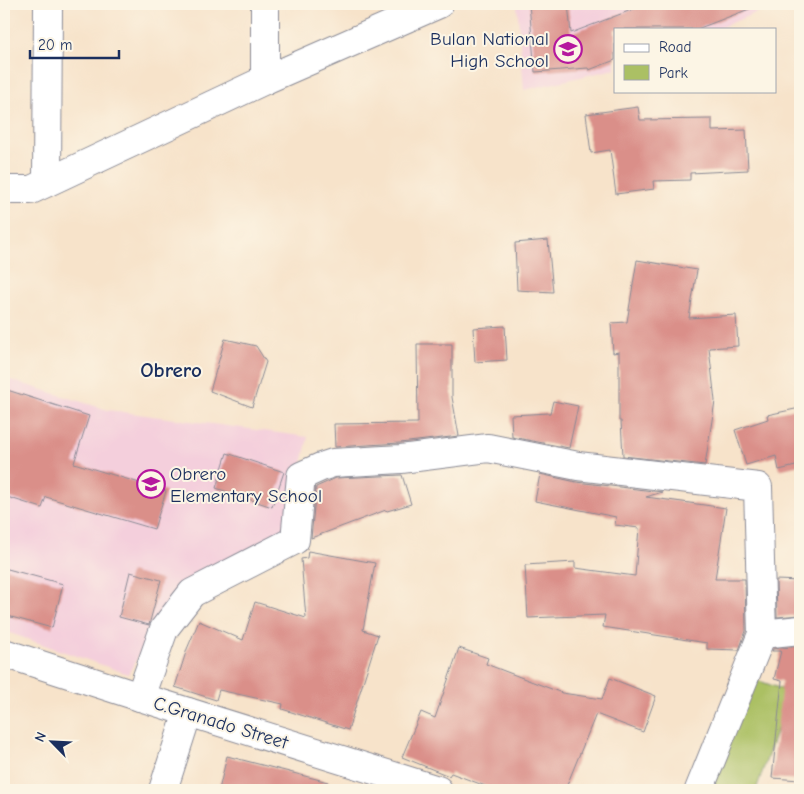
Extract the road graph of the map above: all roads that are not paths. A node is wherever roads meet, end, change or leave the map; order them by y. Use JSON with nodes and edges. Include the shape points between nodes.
{"nodes":[{"id":1,"x":48,"y":4,"type":"edge"},
{"id":2,"x":264,"y":4,"type":"edge"},
{"id":3,"x":439,"y":4,"type":"edge"},
{"id":4,"x":265,"y":80,"type":"junction"},
{"id":5,"x":47,"y":182,"type":"junction"},
{"id":6,"x":4,"y":190,"type":"edge"},
{"id":7,"x":800,"y":630,"type":"edge"},
{"id":8,"x":762,"y":634,"type":"junction"},
{"id":9,"x":4,"y":653,"type":"edge"},
{"id":10,"x":140,"y":697,"type":"junction"},
{"id":11,"x":188,"y":712,"type":"junction"},
{"id":12,"x":163,"y":790,"type":"edge"},
{"id":13,"x":438,"y":790,"type":"edge"},
{"id":14,"x":699,"y":790,"type":"edge"}],
"edges":[{"from":1,"to":5,"type":"street"},
{"from":2,"to":4,"type":"street"},
{"from":3,"to":4,"type":"street"},
{"from":4,"to":5,"type":"street"},
{"from":5,"to":6,"type":"street","via":[[31,190]]},
{"from":7,"to":8,"type":"street"},
{"from":8,"to":10,"type":"street","via":[[758,487],[578,466],[488,448],[401,459],[333,463],[301,476],[295,540],[192,592],[164,629]]},
{"from":8,"to":14,"type":"street"},
{"from":9,"to":10,"type":"street","name":"C.Granado Street"},
{"from":10,"to":11,"type":"street","name":"C.Granado Street"},
{"from":11,"to":12,"type":"street"},
{"from":11,"to":13,"type":"street","name":"C.Granado Street"}]}
